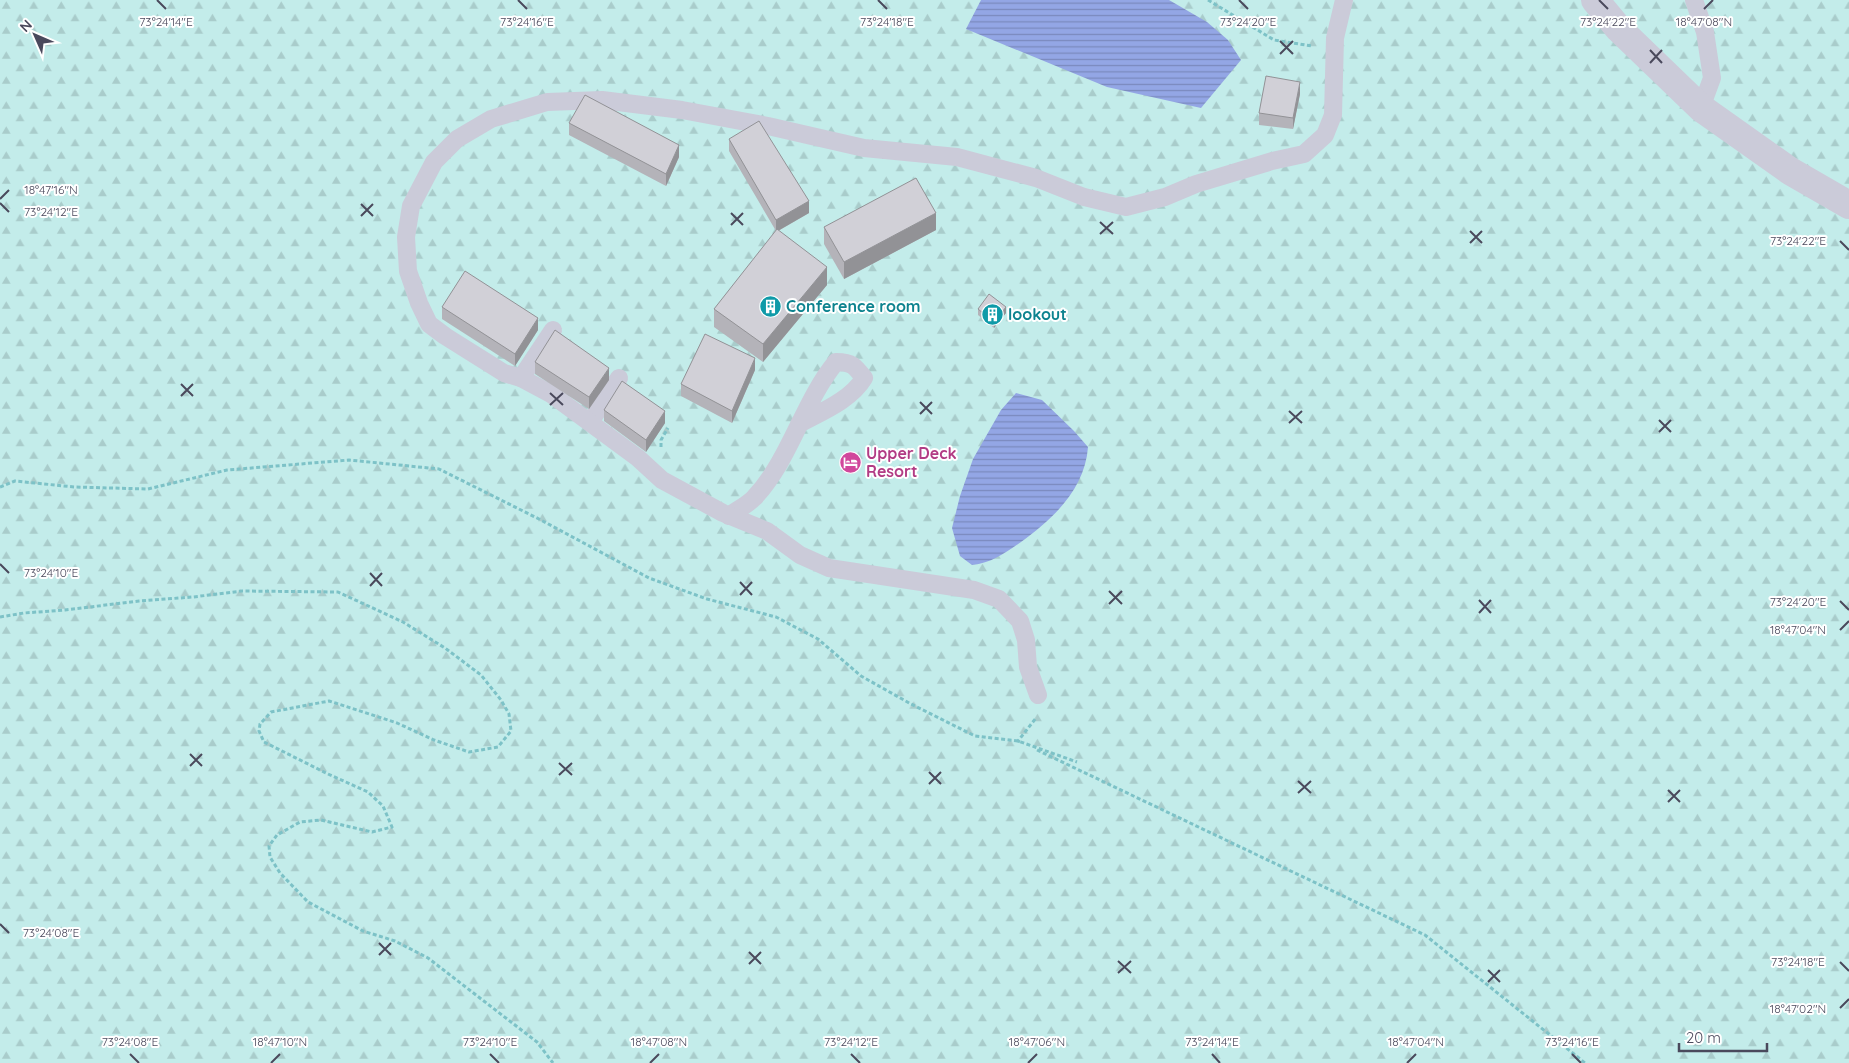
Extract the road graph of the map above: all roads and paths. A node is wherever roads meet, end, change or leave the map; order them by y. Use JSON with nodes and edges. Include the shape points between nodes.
{"nodes":[{"id":1,"x":1208,"y":0,"type":"edge"},
{"id":2,"x":1344,"y":0,"type":"edge"},
{"id":3,"x":1595,"y":0,"type":"edge"},
{"id":4,"x":1694,"y":0,"type":"edge"},
{"id":5,"x":1334,"y":50,"type":"junction"},
{"id":6,"x":1701,"y":108,"type":"junction"},
{"id":7,"x":1849,"y":205,"type":"edge"},
{"id":8,"x":554,"y":330,"type":"edge"},
{"id":9,"x":521,"y":378,"type":"junction"},
{"id":10,"x":620,"y":378,"type":"dead end"},
{"id":11,"x":590,"y":422,"type":"junction"},
{"id":12,"x":799,"y":424,"type":"dead end"},
{"id":13,"x":0,"y":487,"type":"edge"},
{"id":14,"x":729,"y":516,"type":"junction"},
{"id":15,"x":0,"y":618,"type":"edge"},
{"id":16,"x":1038,"y":695,"type":"dead end"},
{"id":17,"x":1018,"y":741,"type":"junction"},
{"id":18,"x":1076,"y":762,"type":"dead end"},
{"id":19,"x":553,"y":1063,"type":"edge"},
{"id":20,"x":1585,"y":1063,"type":"edge"}],
"edges":[{"from":1,"to":5,"type":"path","via":[[1274,40]]},
{"from":2,"to":5,"type":"lane"},
{"from":3,"to":6,"type":"street","via":[[1619,29]]},
{"from":4,"to":6,"type":"lane","via":[[1705,32],[1712,78]]},
{"from":5,"to":9,"type":"lane","via":[[1333,115],[1325,135],[1304,154],[1196,184],[1165,198],[1126,206],[1084,197],[1036,178],[957,157],[864,148],[682,110],[602,100],[546,102],[491,119],[457,139],[434,162],[411,206],[406,236],[408,271],[429,324],[504,372]]},
{"from":6,"to":7,"type":"street","via":[[1790,172]]},
{"from":8,"to":9,"type":"lane"},
{"from":9,"to":11,"type":"lane","via":[[551,394]]},
{"from":10,"to":11,"type":"lane"},
{"from":11,"to":14,"type":"lane","via":[[662,480]]},
{"from":12,"to":14,"type":"lane","via":[[778,467],[753,499]]},
{"from":13,"to":17,"type":"path","via":[[15,481],[148,490],[227,470],[348,460],[438,469],[649,578],[707,599],[776,617],[818,639],[861,676],[976,736]]},
{"from":14,"to":16,"type":"lane","via":[[767,531],[800,554],[830,568],[974,590],[999,599],[1020,621],[1026,640],[1028,667]]},
{"from":15,"to":19,"type":"path","via":[[242,591],[338,592],[403,622],[481,675],[509,714],[511,731],[498,747],[469,752],[330,701],[271,712],[260,724],[259,732],[264,742],[368,792],[383,806],[392,827],[372,832],[321,820],[300,822],[277,835],[269,846],[270,857],[280,873],[308,902],[363,932],[396,941],[428,958],[537,1042]]},
{"from":17,"to":18,"type":"path"},
{"from":17,"to":20,"type":"path","via":[[1425,935]]}]}
